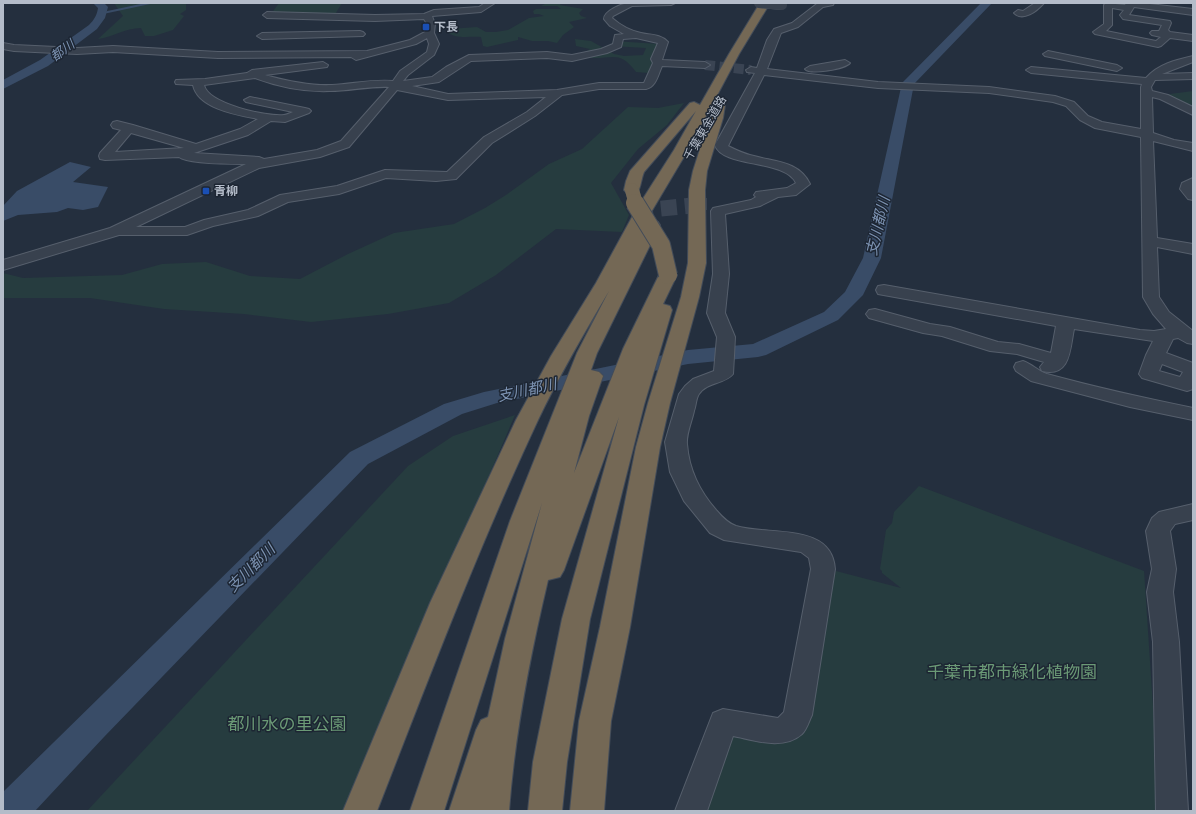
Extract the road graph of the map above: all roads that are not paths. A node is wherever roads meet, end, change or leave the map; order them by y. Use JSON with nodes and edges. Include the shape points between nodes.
{"nodes":[{"id":1,"x":491,"y":3,"type":"edge"},
{"id":2,"x":671,"y":3,"type":"edge"},
{"id":3,"x":759,"y":3,"type":"edge"},
{"id":4,"x":765,"y":3,"type":"edge"},
{"id":5,"x":830,"y":3,"type":"edge"},
{"id":6,"x":1040,"y":3,"type":"edge"},
{"id":7,"x":1123,"y":3,"type":"edge"},
{"id":8,"x":630,"y":4,"type":"edge"},
{"id":9,"x":781,"y":4,"type":"edge"},
{"id":10,"x":1193,"y":6,"type":"edge"},
{"id":11,"x":415,"y":8,"type":"dead end"},
{"id":12,"x":1162,"y":8,"type":"edge"},
{"id":13,"x":1193,"y":12,"type":"edge"},
{"id":14,"x":1018,"y":13,"type":"dead end"},
{"id":15,"x":285,"y":14,"type":"junction"},
{"id":16,"x":267,"y":15,"type":"dead end"},
{"id":17,"x":429,"y":15,"type":"junction"},
{"id":18,"x":374,"y":18,"type":"junction"},
{"id":19,"x":1134,"y":19,"type":"junction"},
{"id":20,"x":1094,"y":22,"type":"dead end"},
{"id":21,"x":1108,"y":25,"type":"junction"},
{"id":22,"x":1123,"y":27,"type":"dead end"},
{"id":23,"x":273,"y":28,"type":"junction"},
{"id":24,"x":1146,"y":31,"type":"dead end"},
{"id":25,"x":429,"y":33,"type":"junction"},
{"id":26,"x":1168,"y":34,"type":"junction"},
{"id":27,"x":636,"y":35,"type":"junction"},
{"id":28,"x":363,"y":38,"type":"junction"},
{"id":29,"x":1126,"y":38,"type":"junction"},
{"id":30,"x":1193,"y":38,"type":"edge"},
{"id":31,"x":257,"y":42,"type":"junction"},
{"id":32,"x":403,"y":45,"type":"junction"},
{"id":33,"x":3,"y":46,"type":"edge"},
{"id":34,"x":350,"y":54,"type":"junction"},
{"id":35,"x":369,"y":54,"type":"junction"},
{"id":36,"x":734,"y":54,"type":"junction"},
{"id":37,"x":1048,"y":54,"type":"dead end"},
{"id":38,"x":1193,"y":59,"type":"edge"},
{"id":39,"x":1084,"y":61,"type":"junction"},
{"id":40,"x":658,"y":63,"type":"junction"},
{"id":41,"x":845,"y":63,"type":"dead end"},
{"id":42,"x":705,"y":65,"type":"tunnel mouth"},
{"id":43,"x":244,"y":67,"type":"junction"},
{"id":44,"x":737,"y":70,"type":"dead end"},
{"id":45,"x":1031,"y":70,"type":"dead end"},
{"id":46,"x":756,"y":71,"type":"junction"},
{"id":47,"x":800,"y":75,"type":"junction"},
{"id":48,"x":1081,"y":76,"type":"junction"},
{"id":49,"x":1193,"y":76,"type":"edge"},
{"id":50,"x":1123,"y":79,"type":"junction"},
{"id":51,"x":180,"y":82,"type":"dead end"},
{"id":52,"x":1149,"y":83,"type":"junction"},
{"id":53,"x":290,"y":85,"type":"junction"},
{"id":54,"x":395,"y":85,"type":"junction"},
{"id":55,"x":199,"y":86,"type":"junction"},
{"id":56,"x":558,"y":93,"type":"junction"},
{"id":57,"x":253,"y":101,"type":"junction"},
{"id":58,"x":1193,"y":112,"type":"edge"},
{"id":59,"x":269,"y":117,"type":"junction"},
{"id":60,"x":116,"y":125,"type":"dead end"},
{"id":61,"x":129,"y":128,"type":"junction"},
{"id":62,"x":1148,"y":135,"type":"junction"},
{"id":63,"x":1193,"y":146,"type":"edge"},
{"id":64,"x":191,"y":150,"type":"junction"},
{"id":65,"x":265,"y":162,"type":"junction"},
{"id":66,"x":1193,"y":182,"type":"edge"},
{"id":67,"x":774,"y":194,"type":"junction"},
{"id":68,"x":1193,"y":196,"type":"edge"},
{"id":69,"x":707,"y":204,"type":"tunnel mouth"},
{"id":70,"x":115,"y":230,"type":"junction"},
{"id":71,"x":1149,"y":241,"type":"junction"},
{"id":72,"x":1193,"y":249,"type":"edge"},
{"id":73,"x":3,"y":265,"type":"edge"},
{"id":74,"x":668,"y":275,"type":"junction"},
{"id":75,"x":884,"y":290,"type":"dead end"},
{"id":76,"x":875,"y":314,"type":"dead end"},
{"id":77,"x":1066,"y":321,"type":"junction"},
{"id":78,"x":1180,"y":335,"type":"edge"},
{"id":79,"x":594,"y":351,"type":"junction"},
{"id":80,"x":1155,"y":355,"type":"dead end"},
{"id":81,"x":1059,"y":361,"type":"junction"},
{"id":82,"x":1193,"y":414,"type":"edge"},
{"id":83,"x":1193,"y":512,"type":"edge"},
{"id":84,"x":360,"y":811,"type":"edge"},
{"id":85,"x":427,"y":811,"type":"edge"},
{"id":86,"x":466,"y":811,"type":"edge"},
{"id":87,"x":492,"y":811,"type":"edge"},
{"id":88,"x":545,"y":811,"type":"edge"},
{"id":89,"x":587,"y":811,"type":"edge"},
{"id":90,"x":691,"y":811,"type":"edge"},
{"id":91,"x":1172,"y":811,"type":"edge"}],
"edges":[{"from":1,"to":17,"type":"street","via":[[481,9]]},
{"from":2,"to":8,"type":"street"},
{"from":3,"to":9,"type":"street","bridge":true},
{"from":4,"to":36,"type":"highway"},
{"from":5,"to":46,"type":"street","via":[[820,5],[795,25],[777,31]]},
{"from":6,"to":14,"type":"street","via":[[1026,14]]},
{"from":7,"to":12,"type":"street"},
{"from":8,"to":27,"type":"street","via":[[610,14],[608,19]]},
{"from":9,"to":44,"type":"highway"},
{"from":10,"to":12,"type":"street"},
{"from":11,"to":17,"type":"street","via":[[416,12]]},
{"from":12,"to":13,"type":"street"},
{"from":15,"to":16,"type":"street"},
{"from":15,"to":18,"type":"street"},
{"from":15,"to":23,"type":"street"},
{"from":17,"to":18,"type":"street"},
{"from":17,"to":25,"type":"street"},
{"from":18,"to":28,"type":"street"},
{"from":19,"to":21,"type":"street","via":[[1124,15],[1130,8],[1108,5]]},
{"from":19,"to":26,"type":"street","via":[[1167,23],[1163,31]]},
{"from":19,"to":29,"type":"street","via":[[1139,30]]},
{"from":20,"to":21,"type":"street"},
{"from":21,"to":22,"type":"street"},
{"from":21,"to":29,"type":"street","via":[[1098,32]]},
{"from":23,"to":28,"type":"street"},
{"from":23,"to":31,"type":"street"},
{"from":24,"to":26,"type":"street"},
{"from":25,"to":32,"type":"street"},
{"from":25,"to":54,"type":"street","via":[[434,44],[429,55],[404,73]]},
{"from":26,"to":29,"type":"street","via":[[1158,44]]},
{"from":26,"to":30,"type":"street"},
{"from":27,"to":40,"type":"street","via":[[663,42],[656,59]]},
{"from":27,"to":54,"type":"street","via":[[618,37],[618,45],[577,58],[547,55],[469,58],[435,80]]},
{"from":28,"to":31,"type":"street"},
{"from":28,"to":32,"type":"street"},
{"from":28,"to":34,"type":"street"},
{"from":31,"to":43,"type":"street"},
{"from":32,"to":35,"type":"street"},
{"from":33,"to":43,"type":"street","via":[[221,55]]},
{"from":34,"to":35,"type":"street"},
{"from":34,"to":43,"type":"street"},
{"from":35,"to":43,"type":"street","via":[[324,65]]},
{"from":36,"to":74,"type":"highway","bridge":true,"via":[[722,65],[687,115],[636,171],[632,190],[635,203],[661,245]]},
{"from":36,"to":84,"type":"highway","via":[[605,283],[560,356],[526,420],[444,603]]},
{"from":37,"to":39,"type":"street"},
{"from":38,"to":52,"type":"street","via":[[1162,69]]},
{"from":39,"to":48,"type":"street"},
{"from":39,"to":50,"type":"street","via":[[1119,68]]},
{"from":40,"to":42,"type":"street"},
{"from":40,"to":56,"type":"street","via":[[646,86],[599,86]]},
{"from":41,"to":47,"type":"street","via":[[808,69]]},
{"from":43,"to":53,"type":"street"},
{"from":43,"to":55,"type":"street"},
{"from":45,"to":48,"type":"street"},
{"from":46,"to":47,"type":"street"},
{"from":46,"to":67,"type":"street","via":[[720,146],[746,158],[779,166],[801,179],[803,184],[797,189]]},
{"from":47,"to":62,"type":"street","via":[[864,84],[989,90],[1055,99],[1070,104],[1091,122]]},
{"from":48,"to":50,"type":"street"},
{"from":49,"to":52,"type":"street"},
{"from":50,"to":52,"type":"street"},
{"from":51,"to":55,"type":"street"},
{"from":52,"to":58,"type":"street","via":[[1164,98]]},
{"from":52,"to":62,"type":"street"},
{"from":53,"to":54,"type":"street","via":[[331,88],[378,83]]},
{"from":53,"to":57,"type":"street","via":[[271,97]]},
{"from":54,"to":56,"type":"street","via":[[448,97]]},
{"from":54,"to":65,"type":"street","via":[[345,144],[320,154]]},
{"from":55,"to":57,"type":"street"},
{"from":55,"to":59,"type":"street","via":[[206,96],[226,108]]},
{"from":56,"to":70,"type":"street","via":[[532,114],[488,140],[451,176],[385,174],[339,190],[286,198],[253,213],[187,231]]},
{"from":57,"to":59,"type":"street","via":[[305,111],[285,120]]},
{"from":59,"to":64,"type":"street","via":[[244,132]]},
{"from":60,"to":61,"type":"street"},
{"from":61,"to":64,"type":"street"},
{"from":61,"to":64,"type":"street","via":[[105,156]]},
{"from":62,"to":63,"type":"street","via":[[1172,143]]},
{"from":62,"to":71,"type":"street"},
{"from":64,"to":65,"type":"street","via":[[185,156]]},
{"from":65,"to":70,"type":"street"},
{"from":66,"to":68,"type":"street","via":[[1187,186]]},
{"from":67,"to":69,"type":"street"},
{"from":67,"to":90,"type":"street","via":[[755,202],[718,211],[722,274],[716,313],[726,337],[723,374],[692,388],[676,442],[681,472],[687,487],[695,501],[718,527],[732,534],[813,547],[822,557],[823,569],[798,715],[794,724],[778,731],[724,722]]},
{"from":70,"to":73,"type":"street"},
{"from":71,"to":72,"type":"street"},
{"from":71,"to":78,"type":"street","via":[[1150,297],[1161,315]]},
{"from":74,"to":86,"type":"highway","via":[[633,349],[579,490],[482,758]]},
{"from":74,"to":88,"type":"highway","via":[[658,327],[633,405],[576,619],[550,762]]},
{"from":75,"to":77,"type":"street"},
{"from":76,"to":81,"type":"street","via":[[996,347],[1019,349]]},
{"from":77,"to":78,"type":"street","via":[[1140,335]]},
{"from":77,"to":81,"type":"street"},
{"from":78,"to":80,"type":"street"},
{"from":79,"to":85,"type":"highway","via":[[563,413],[523,522]]},
{"from":79,"to":87,"type":"highway","via":[[588,387],[518,643],[503,717]]},
{"from":79,"to":89,"type":"highway","name":"千葉東金道路","via":[[638,254],[687,159],[721,102],[700,171],[697,190],[697,264],[648,447],[595,721]]},
{"from":81,"to":82,"type":"street","via":[[1046,367],[1023,367],[1038,377],[1130,401],[1163,416]]},
{"from":83,"to":91,"type":"street","via":[[1167,518],[1160,524],[1158,531],[1164,569],[1160,592],[1166,642]]}]}
